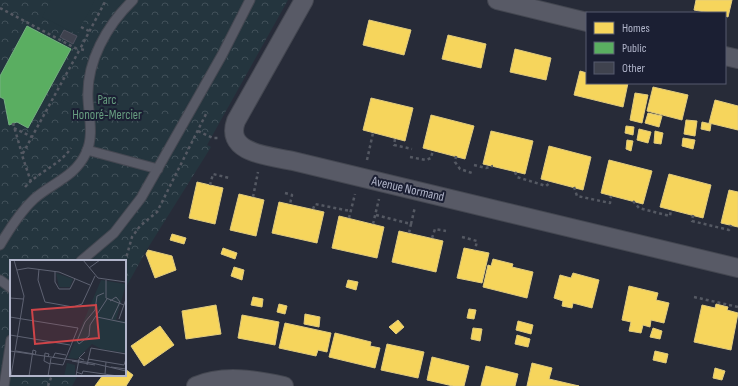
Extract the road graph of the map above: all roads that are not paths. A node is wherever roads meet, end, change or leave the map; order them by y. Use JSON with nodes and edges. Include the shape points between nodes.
{"nodes":[{"id":1,"x":133,"y":0,"type":"edge"},
{"id":2,"x":250,"y":0,"type":"edge"},
{"id":3,"x":304,"y":0,"type":"edge"},
{"id":4,"x":497,"y":0,"type":"edge"},
{"id":5,"x":586,"y":22,"type":"edge"},
{"id":6,"x":726,"y":56,"type":"edge"},
{"id":7,"x":738,"y":59,"type":"edge"},
{"id":8,"x":87,"y":150,"type":"junction"},
{"id":9,"x":158,"y":169,"type":"junction"},
{"id":10,"x":0,"y":244,"type":"edge"},
{"id":11,"x":82,"y":260,"type":"edge"},
{"id":12,"x":738,"y":268,"type":"edge"},
{"id":13,"x":0,"y":280,"type":"edge"},
{"id":14,"x":10,"y":287,"type":"edge"},
{"id":15,"x":10,"y":347,"type":"edge"},
{"id":16,"x":4,"y":386,"type":"edge"},
{"id":17,"x":196,"y":386,"type":"edge"},
{"id":18,"x":284,"y":386,"type":"edge"}],
"edges":[{"from":1,"to":8,"type":"lane","via":[[108,30],[96,53],[88,98],[91,136]]},
{"from":2,"to":9,"type":"lane"},
{"from":3,"to":12,"type":"street","name":"Avenue Normand","via":[[234,126],[234,138],[247,150]]},
{"from":4,"to":5,"type":"street"},
{"from":6,"to":7,"type":"street"},
{"from":8,"to":9,"type":"lane"},
{"from":8,"to":10,"type":"lane","via":[[76,169],[24,209]]},
{"from":9,"to":11,"type":"lane","via":[[123,223]]},
{"from":13,"to":14,"type":"lane"},
{"from":15,"to":16,"type":"lane"},
{"from":17,"to":18,"type":"street","via":[[226,378]]}]}
